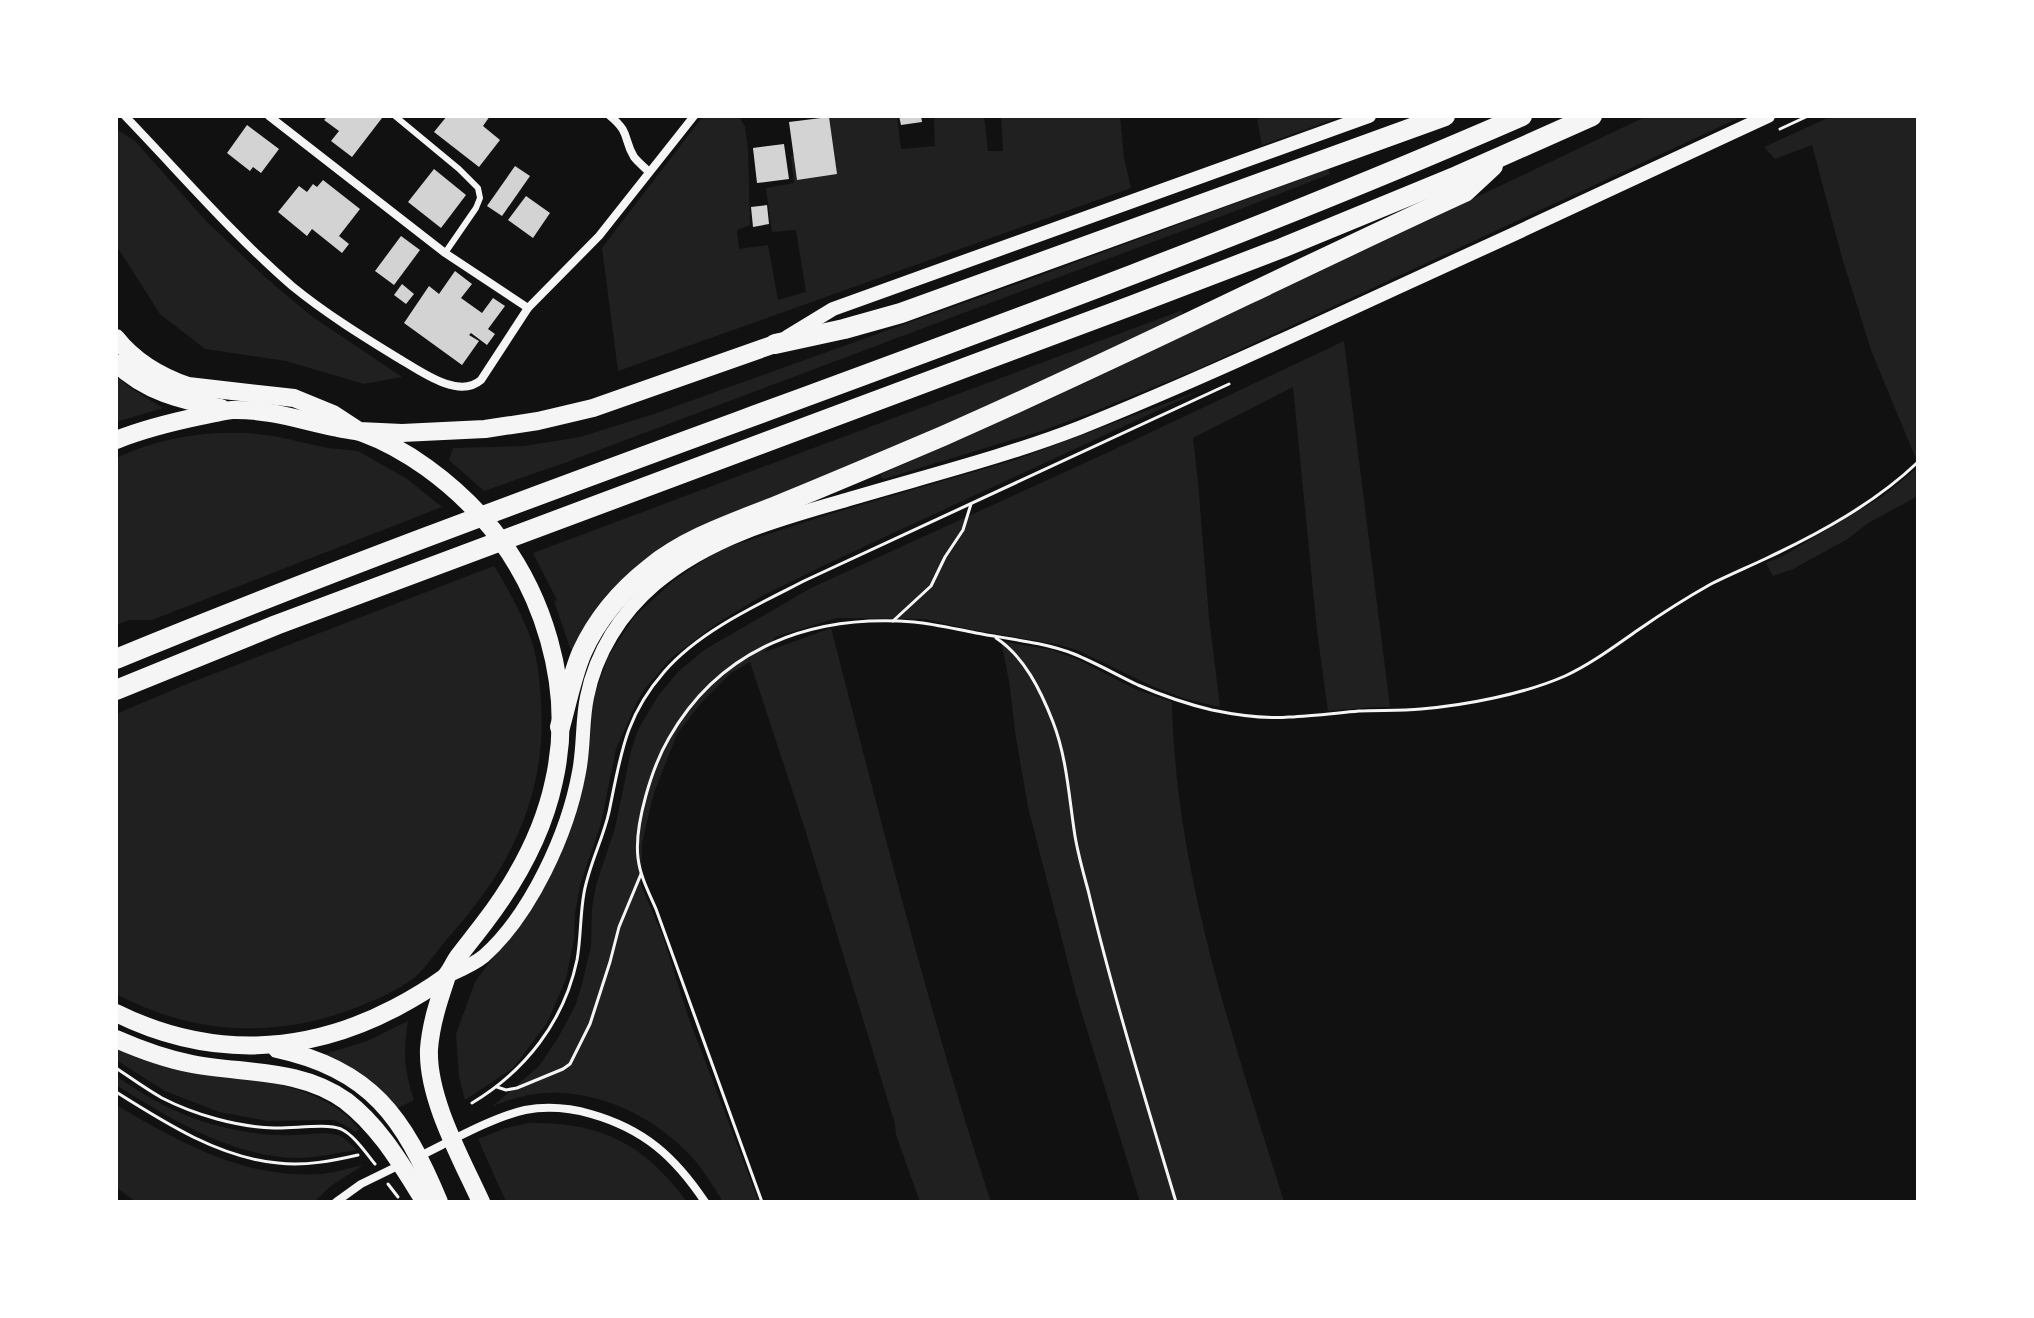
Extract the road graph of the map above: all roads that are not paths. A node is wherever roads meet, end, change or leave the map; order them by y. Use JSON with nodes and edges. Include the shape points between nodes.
{"nodes":[{"id":1,"x":125,"y":116,"type":"edge"},
{"id":2,"x":269,"y":116,"type":"edge"},
{"id":3,"x":395,"y":116,"type":"edge"},
{"id":4,"x":610,"y":116,"type":"edge"},
{"id":5,"x":694,"y":116,"type":"edge"},
{"id":6,"x":1369,"y":116,"type":"edge"},
{"id":7,"x":1445,"y":116,"type":"edge"},
{"id":8,"x":1522,"y":116,"type":"edge"},
{"id":9,"x":1592,"y":116,"type":"edge"},
{"id":10,"x":1768,"y":116,"type":"edge"},
{"id":11,"x":1505,"y":155,"type":"junction"},
{"id":12,"x":649,"y":172,"type":"junction"},
{"id":13,"x":445,"y":253,"type":"junction"},
{"id":14,"x":528,"y":308,"type":"junction"},
{"id":15,"x":116,"y":338,"type":"edge"},
{"id":16,"x":775,"y":344,"type":"junction"},
{"id":17,"x":116,"y":363,"type":"edge"},
{"id":18,"x":231,"y":410,"type":"junction"},
{"id":19,"x":359,"y":431,"type":"junction"},
{"id":20,"x":116,"y":440,"type":"edge"},
{"id":21,"x":116,"y":659,"type":"edge"},
{"id":22,"x":116,"y":690,"type":"edge"},
{"id":23,"x":560,"y":727,"type":"junction"},
{"id":24,"x":447,"y":976,"type":"junction"},
{"id":25,"x":116,"y":1013,"type":"edge"},
{"id":26,"x":116,"y":1039,"type":"edge"},
{"id":27,"x":263,"y":1046,"type":"junction"},
{"id":28,"x":428,"y":1197,"type":"edge"},
{"id":29,"x":336,"y":1202,"type":"edge"},
{"id":30,"x":481,"y":1202,"type":"edge"},
{"id":31,"x":705,"y":1202,"type":"edge"}],
"edges":[{"from":1,"to":14,"type":"street","via":[[292,286],[431,377],[456,386],[476,384]]},
{"from":2,"to":13,"type":"street"},
{"from":3,"to":13,"type":"lane","via":[[478,188],[476,208]]},
{"from":4,"to":12,"type":"street"},
{"from":5,"to":12,"type":"street"},
{"from":6,"to":16,"type":"street","via":[[833,309]]},
{"from":7,"to":16,"type":"highway","via":[[901,313]]},
{"from":8,"to":21,"type":"highway","via":[[1132,275],[378,555]]},
{"from":9,"to":11,"type":"highway"},
{"from":10,"to":24,"type":"street","via":[[1186,384],[1014,450],[768,523],[678,566],[633,604],[600,657],[587,697],[577,785],[547,866],[500,939],[482,957]]},
{"from":11,"to":22,"type":"highway","via":[[1133,305],[276,625]]},
{"from":11,"to":23,"type":"highway","via":[[1465,192],[984,418],[676,550],[630,585],[596,626],[582,651]]},
{"from":12,"to":14,"type":"street","via":[[599,236]]},
{"from":13,"to":14,"type":"street"},
{"from":15,"to":19,"type":"main road","via":[[140,362],[174,381],[294,398]]},
{"from":16,"to":19,"type":"main road","via":[[621,399],[538,421],[437,432]]},
{"from":17,"to":18,"type":"main road","via":[[158,392]]},
{"from":18,"to":19,"type":"main road"},
{"from":18,"to":20,"type":"main road"},
{"from":19,"to":23,"type":"main road","via":[[457,492],[485,520],[518,567],[536,601],[554,659]]},
{"from":23,"to":24,"type":"main road","via":[[555,779],[535,839],[502,898]]},
{"from":24,"to":27,"type":"main road","via":[[373,1019],[297,1043]]},
{"from":24,"to":30,"type":"main road","via":[[429,1052],[442,1114]]},
{"from":25,"to":27,"type":"main road","via":[[183,1038]]},
{"from":26,"to":28,"type":"main road","via":[[174,1060],[319,1085],[369,1123]]},
{"from":27,"to":28,"type":"main road","via":[[312,1059],[368,1088],[391,1112]]},
{"from":29,"to":31,"type":"street","via":[[374,1177],[482,1127],[523,1110],[547,1108],[590,1114],[637,1132],[674,1162]]}]}
